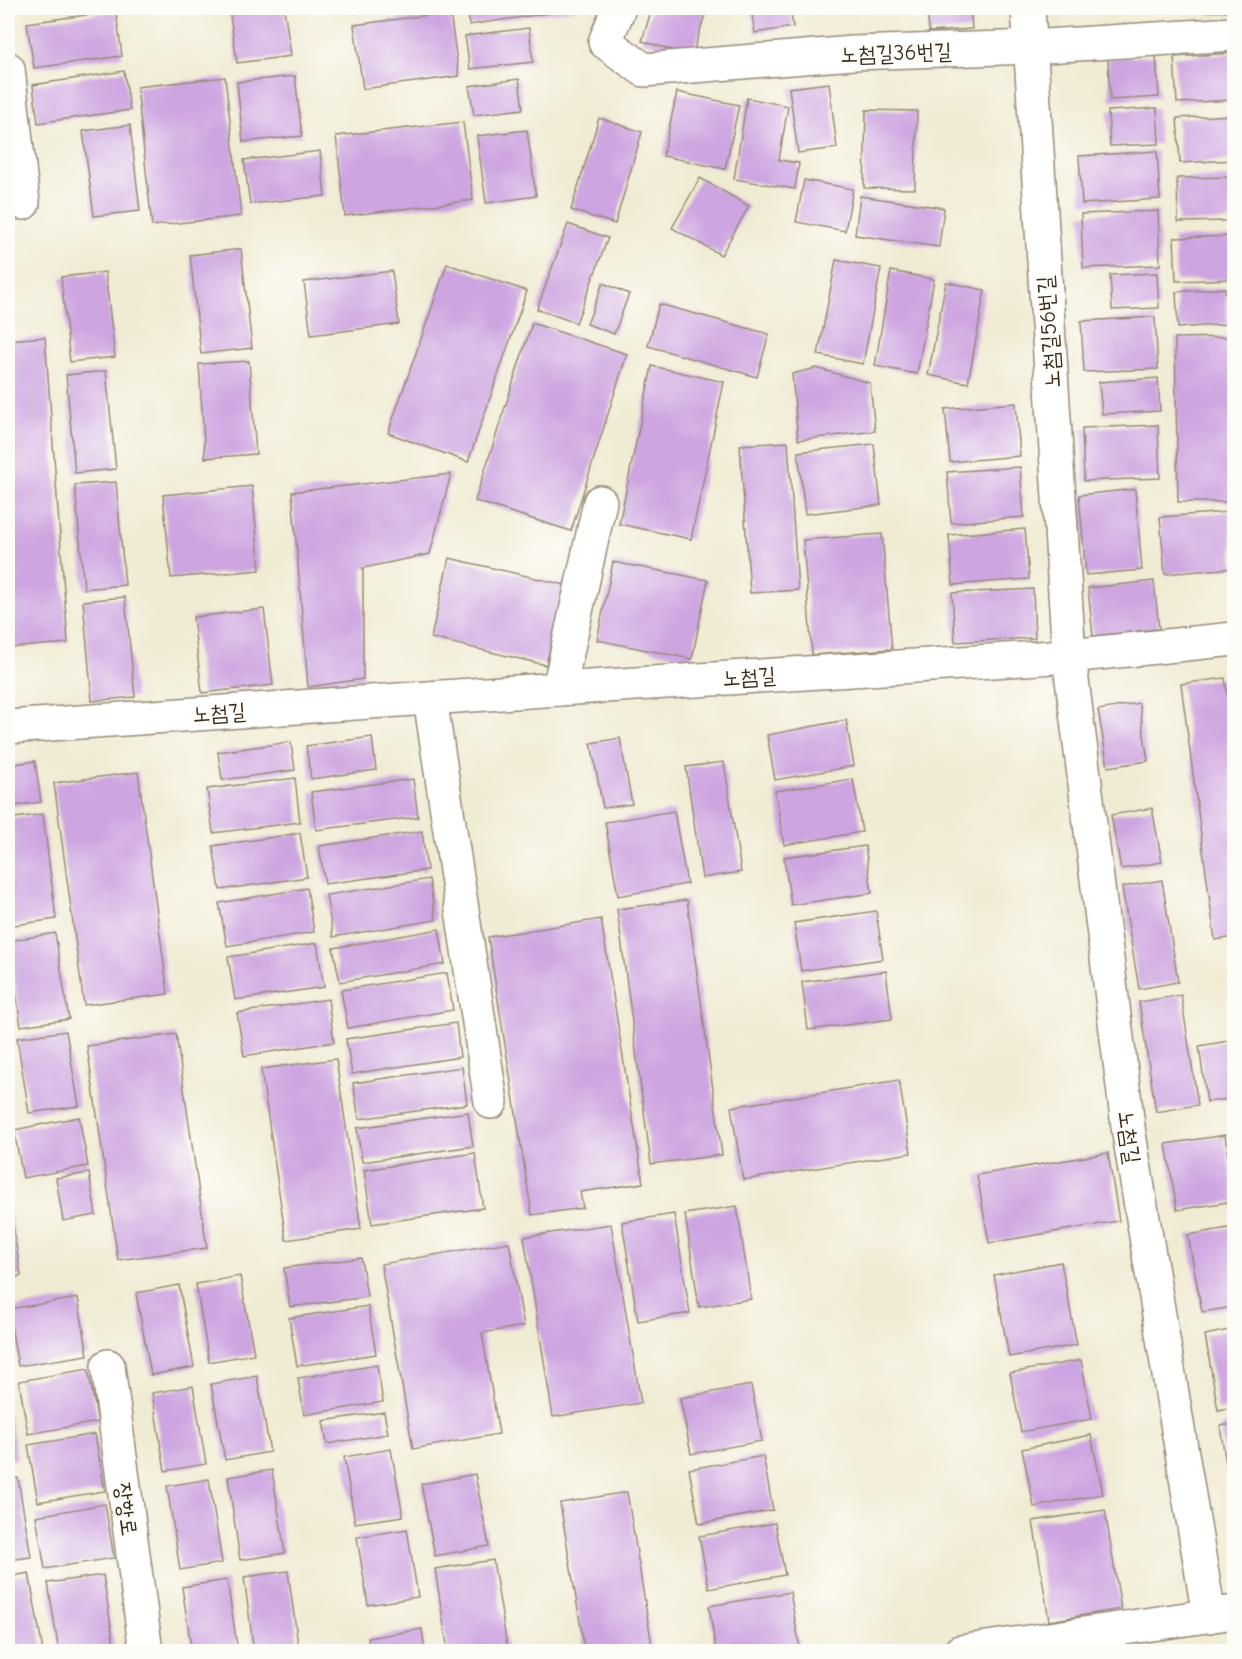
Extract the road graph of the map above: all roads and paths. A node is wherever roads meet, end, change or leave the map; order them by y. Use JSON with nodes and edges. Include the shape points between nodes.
{"nodes":[{"id":1,"x":619,"y":8,"type":"edge"},
{"id":2,"x":1028,"y":8,"type":"edge"},
{"id":3,"x":1234,"y":33,"type":"edge"},
{"id":4,"x":1030,"y":47,"type":"junction"},
{"id":5,"x":8,"y":69,"type":"edge"},
{"id":6,"x":23,"y":203,"type":"dead end"},
{"id":7,"x":600,"y":502,"type":"dead end"},
{"id":8,"x":1234,"y":639,"type":"edge"},
{"id":9,"x":1069,"y":656,"type":"junction"},
{"id":10,"x":559,"y":688,"type":"junction"},
{"id":11,"x":430,"y":698,"type":"junction"},
{"id":12,"x":8,"y":727,"type":"edge"},
{"id":13,"x":491,"y":1102,"type":"dead end"},
{"id":14,"x":108,"y":1366,"type":"dead end"},
{"id":15,"x":1222,"y":1614,"type":"edge"},
{"id":16,"x":146,"y":1652,"type":"edge"},
{"id":17,"x":960,"y":1652,"type":"edge"}],
"edges":[{"from":1,"to":4,"type":"street","name":"노첨길36번길","via":[[605,42],[644,70],[853,53]]},
{"from":2,"to":4,"type":"street","name":"노첨길56번길"},
{"from":3,"to":4,"type":"street","name":"노첨길36번길"},
{"from":4,"to":9,"type":"street","name":"노첨길56번길"},
{"from":5,"to":6,"type":"street"},
{"from":7,"to":10,"type":"street"},
{"from":8,"to":9,"type":"street","name":"노첨길"},
{"from":9,"to":10,"type":"street","name":"노첨길"},
{"from":9,"to":15,"type":"street","name":"노첨길","via":[[1129,1134]]},
{"from":10,"to":11,"type":"street","name":"노첨길"},
{"from":11,"to":12,"type":"street","name":"노첨길"},
{"from":11,"to":13,"type":"street"},
{"from":14,"to":16,"type":"street","name":"장항로"},
{"from":15,"to":17,"type":"street"}]}
